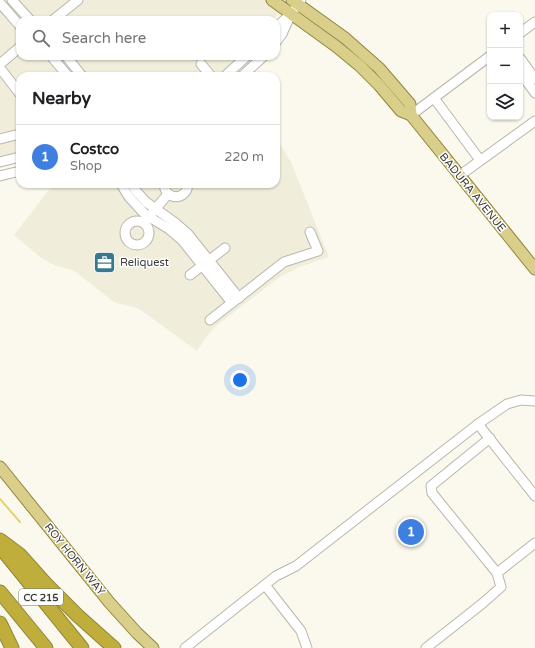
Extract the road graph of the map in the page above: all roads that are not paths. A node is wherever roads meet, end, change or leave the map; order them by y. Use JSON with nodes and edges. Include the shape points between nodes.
{"nodes":[{"id":1,"x":12,"y":0,"type":"edge"},
{"id":2,"x":78,"y":0,"type":"edge"},
{"id":3,"x":272,"y":0,"type":"edge"},
{"id":4,"x":297,"y":1,"type":"edge"},
{"id":5,"x":0,"y":3,"type":"edge"},
{"id":6,"x":292,"y":14,"type":"junction"},
{"id":7,"x":26,"y":16,"type":"edge"},
{"id":8,"x":58,"y":16,"type":"edge"},
{"id":9,"x":16,"y":21,"type":"edge"},
{"id":10,"x":535,"y":22,"type":"edge"},
{"id":11,"x":280,"y":24,"type":"edge"},
{"id":12,"x":523,"y":31,"type":"edge"},
{"id":13,"x":280,"y":37,"type":"edge"},
{"id":14,"x":16,"y":50,"type":"edge"},
{"id":15,"x":487,"y":58,"type":"edge"},
{"id":16,"x":54,"y":60,"type":"edge"},
{"id":17,"x":69,"y":60,"type":"edge"},
{"id":18,"x":243,"y":60,"type":"edge"},
{"id":19,"x":260,"y":60,"type":"edge"},
{"id":20,"x":523,"y":62,"type":"edge"},
{"id":21,"x":0,"y":64,"type":"edge"},
{"id":22,"x":201,"y":64,"type":"dead end"},
{"id":23,"x":0,"y":68,"type":"edge"},
{"id":24,"x":65,"y":72,"type":"edge"},
{"id":25,"x":79,"y":72,"type":"edge"},
{"id":26,"x":208,"y":72,"type":"edge"},
{"id":27,"x":229,"y":72,"type":"edge"},
{"id":28,"x":246,"y":72,"type":"edge"},
{"id":29,"x":523,"y":76,"type":"edge"},
{"id":30,"x":535,"y":79,"type":"edge"},
{"id":31,"x":16,"y":89,"type":"edge"},
{"id":32,"x":535,"y":93,"type":"edge"},
{"id":33,"x":434,"y":98,"type":"junction"},
{"id":34,"x":411,"y":115,"type":"junction"},
{"id":35,"x":535,"y":121,"type":"edge"},
{"id":36,"x":16,"y":135,"type":"edge"},
{"id":37,"x":0,"y":139,"type":"edge"},
{"id":38,"x":16,"y":158,"type":"edge"},
{"id":39,"x":480,"y":160,"type":"junction"},
{"id":40,"x":0,"y":162,"type":"edge"},
{"id":41,"x":16,"y":172,"type":"edge"},
{"id":42,"x":0,"y":176,"type":"edge"},
{"id":43,"x":459,"y":176,"type":"junction"},
{"id":44,"x":123,"y":188,"type":"edge"},
{"id":45,"x":135,"y":188,"type":"edge"},
{"id":46,"x":165,"y":188,"type":"edge"},
{"id":47,"x":187,"y":188,"type":"edge"},
{"id":48,"x":168,"y":194,"type":"junction"},
{"id":49,"x":155,"y":209,"type":"junction"},
{"id":50,"x":147,"y":220,"type":"junction"},
{"id":51,"x":310,"y":232,"type":"dead end"},
{"id":52,"x":225,"y":248,"type":"dead end"},
{"id":53,"x":206,"y":263,"type":"junction"},
{"id":54,"x":535,"y":269,"type":"edge"},
{"id":55,"x":190,"y":275,"type":"dead end"},
{"id":56,"x":235,"y":301,"type":"junction"},
{"id":57,"x":210,"y":320,"type":"dead end"},
{"id":58,"x":535,"y":401,"type":"edge"},
{"id":59,"x":478,"y":424,"type":"junction"},
{"id":60,"x":490,"y":438,"type":"junction"},
{"id":61,"x":0,"y":467,"type":"edge"},
{"id":62,"x":535,"y":496,"type":"edge"},
{"id":63,"x":0,"y":540,"type":"edge"},
{"id":64,"x":535,"y":543,"type":"edge"},
{"id":65,"x":0,"y":546,"type":"edge"},
{"id":66,"x":497,"y":573,"type":"junction"},
{"id":67,"x":265,"y":585,"type":"junction"},
{"id":68,"x":0,"y":592,"type":"edge"},
{"id":69,"x":0,"y":623,"type":"edge"},
{"id":70,"x":12,"y":648,"type":"edge"},
{"id":71,"x":46,"y":648,"type":"edge"},
{"id":72,"x":82,"y":648,"type":"edge"},
{"id":73,"x":114,"y":648,"type":"edge"},
{"id":74,"x":153,"y":648,"type":"edge"},
{"id":75,"x":185,"y":648,"type":"edge"},
{"id":76,"x":307,"y":648,"type":"edge"},
{"id":77,"x":426,"y":648,"type":"edge"}],
"edges":[{"from":1,"to":7,"type":"street"},
{"from":2,"to":8,"type":"street"},
{"from":3,"to":6,"type":"main road","name":"BADURA AVENUE"},
{"from":4,"to":6,"type":"street"},
{"from":4,"to":34,"type":"main road","name":"BADURA AVENUE","via":[[379,68],[410,104]]},
{"from":5,"to":9,"type":"street"},
{"from":6,"to":11,"type":"street"},
{"from":6,"to":13,"type":"street"},
{"from":6,"to":34,"type":"main road","name":"BADURA AVENUE","via":[[360,66],[400,111]]},
{"from":10,"to":12,"type":"street"},
{"from":14,"to":21,"type":"street"},
{"from":15,"to":33,"type":"street"},
{"from":16,"to":24,"type":"street"},
{"from":17,"to":25,"type":"street"},
{"from":18,"to":27,"type":"street"},
{"from":19,"to":28,"type":"street"},
{"from":20,"to":30,"type":"street"},
{"from":22,"to":26,"type":"street"},
{"from":23,"to":31,"type":"street"},
{"from":29,"to":32,"type":"street"},
{"from":33,"to":34,"type":"street"},
{"from":33,"to":39,"type":"street"},
{"from":34,"to":43,"type":"main road","name":"BADURA AVENUE"},
{"from":35,"to":39,"type":"street"},
{"from":36,"to":37,"type":"street"},
{"from":38,"to":40,"type":"street"},
{"from":39,"to":43,"type":"street"},
{"from":41,"to":42,"type":"street"},
{"from":43,"to":54,"type":"main road","name":"BADURA AVENUE"},
{"from":44,"to":50,"type":"street"},
{"from":45,"to":49,"type":"street"},
{"from":46,"to":48,"type":"street"},
{"from":47,"to":48,"type":"street","via":[[182,196]]},
{"from":48,"to":49,"type":"street"},
{"from":49,"to":50,"type":"street"},
{"from":49,"to":53,"type":"street","via":[[188,234]]},
{"from":50,"to":53,"type":"street","via":[[176,234]]},
{"from":51,"to":56,"type":"street","via":[[318,251],[284,262]]},
{"from":52,"to":53,"type":"street"},
{"from":53,"to":55,"type":"street"},
{"from":53,"to":56,"type":"street"},
{"from":56,"to":57,"type":"street"},
{"from":58,"to":59,"type":"street","via":[[521,400],[507,404]]},
{"from":59,"to":60,"type":"street"},
{"from":59,"to":67,"type":"street","via":[[296,566]]},
{"from":60,"to":62,"type":"street"},
{"from":60,"to":66,"type":"street","via":[[431,486],[432,493]]},
{"from":61,"to":74,"type":"main road","name":"ROY HORN WAY","via":[[109,602]]},
{"from":63,"to":73,"type":"highway","via":[[20,556],[77,616]]},
{"from":64,"to":66,"type":"street"},
{"from":65,"to":72,"type":"highway","number":"CC 215"},
{"from":66,"to":77,"type":"street","via":[[501,587]]},
{"from":67,"to":75,"type":"street"},
{"from":67,"to":76,"type":"street","via":[[302,631]]},
{"from":68,"to":71,"type":"highway","number":"CC 215"},
{"from":69,"to":70,"type":"highway"}]}
